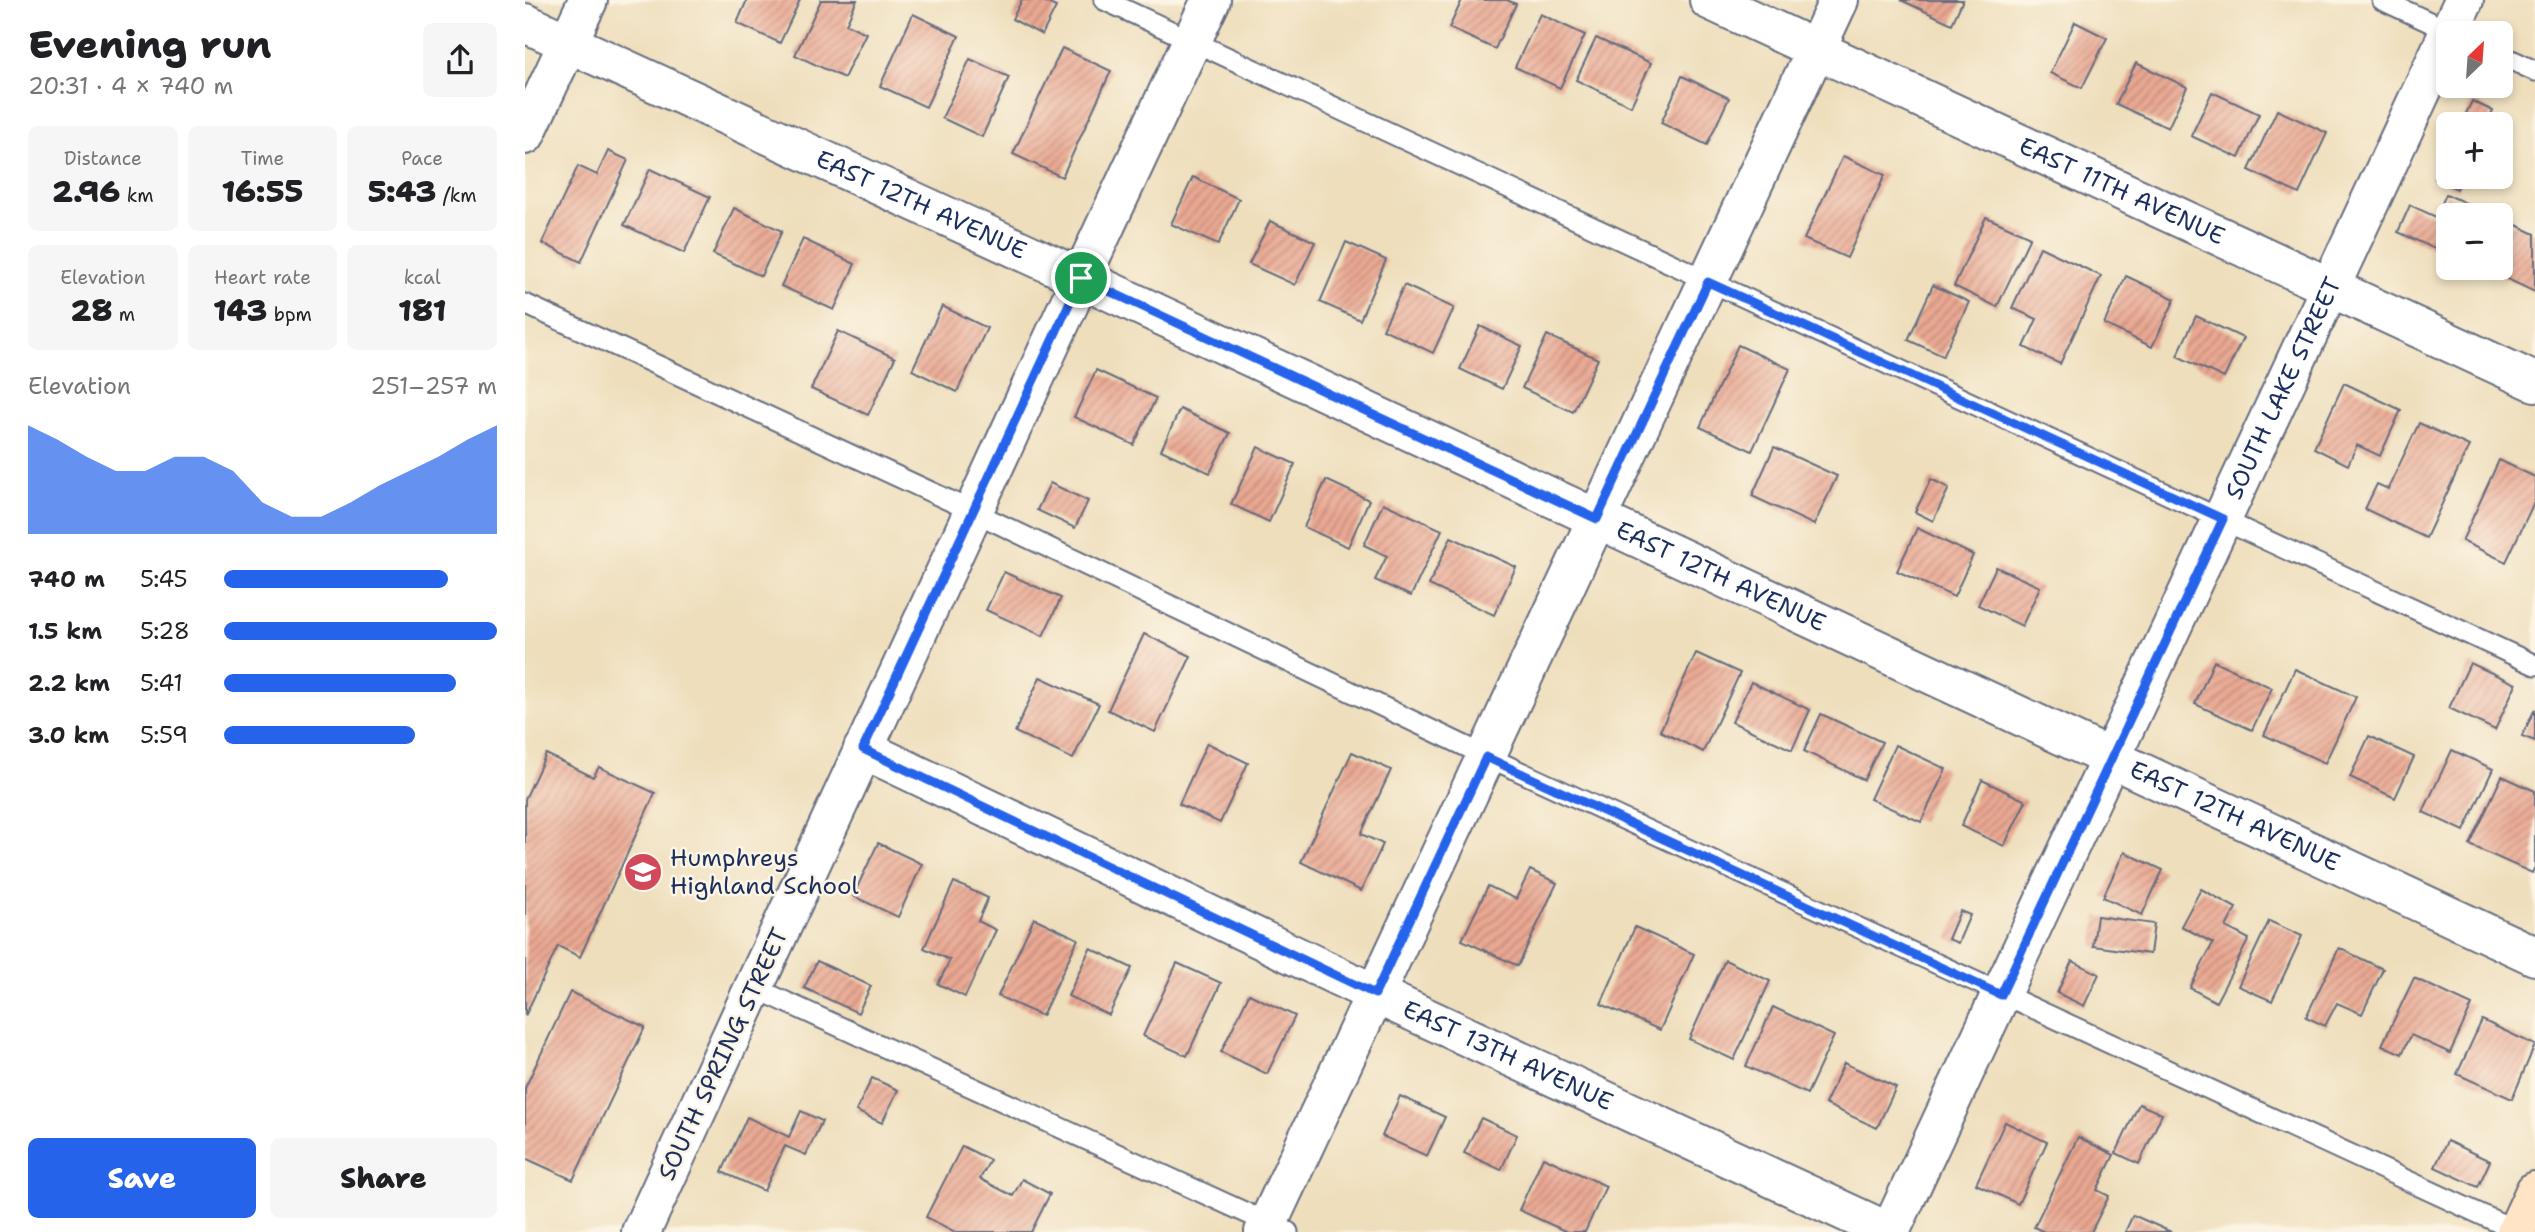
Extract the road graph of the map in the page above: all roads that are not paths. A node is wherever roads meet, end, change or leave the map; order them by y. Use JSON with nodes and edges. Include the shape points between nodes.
{"nodes":[{"id":1,"x":588,"y":0,"type":"edge"},
{"id":2,"x":1104,"y":0,"type":"edge"},
{"id":3,"x":1211,"y":0,"type":"edge"},
{"id":4,"x":1709,"y":0,"type":"edge"},
{"id":5,"x":1839,"y":0,"type":"edge"},
{"id":6,"x":2382,"y":0,"type":"edge"},
{"id":7,"x":2452,"y":21,"type":"edge"},
{"id":8,"x":525,"y":23,"type":"edge"},
{"id":9,"x":1191,"y":41,"type":"junction"},
{"id":10,"x":568,"y":43,"type":"junction"},
{"id":11,"x":1817,"y":50,"type":"junction"},
{"id":12,"x":2513,"y":61,"type":"edge"},
{"id":13,"x":2436,"y":62,"type":"edge"},
{"id":14,"x":2535,"y":71,"type":"edge"},
{"id":15,"x":525,"y":135,"type":"edge"},
{"id":16,"x":1081,"y":278,"type":"junction"},
{"id":17,"x":1708,"y":282,"type":"junction"},
{"id":18,"x":2330,"y":286,"type":"junction"},
{"id":19,"x":525,"y":304,"type":"edge"},
{"id":20,"x":2535,"y":382,"type":"edge"},
{"id":21,"x":972,"y":511,"type":"junction"},
{"id":22,"x":1597,"y":519,"type":"junction"},
{"id":23,"x":2223,"y":519,"type":"junction"},
{"id":24,"x":2535,"y":665,"type":"edge"},
{"id":25,"x":863,"y":749,"type":"junction"},
{"id":26,"x":1486,"y":757,"type":"junction"},
{"id":27,"x":2113,"y":758,"type":"junction"},
{"id":28,"x":2535,"y":956,"type":"edge"},
{"id":29,"x":753,"y":987,"type":"junction"},
{"id":30,"x":1375,"y":994,"type":"junction"},
{"id":31,"x":2001,"y":995,"type":"junction"},
{"id":32,"x":2535,"y":1191,"type":"edge"},
{"id":33,"x":650,"y":1229,"type":"edge"},
{"id":34,"x":1273,"y":1229,"type":"edge"},
{"id":35,"x":1889,"y":1232,"type":"edge"},
{"id":36,"x":2518,"y":1232,"type":"edge"}],
"edges":[{"from":1,"to":10,"type":"street"},
{"from":2,"to":9,"type":"lane"},
{"from":3,"to":9,"type":"street","name":"SOUTH SPRING STREET"},
{"from":4,"to":11,"type":"street","name":"EAST 11TH AVENUE"},
{"from":5,"to":11,"type":"street"},
{"from":6,"to":7,"type":"lane"},
{"from":8,"to":10,"type":"street","name":"EAST 12TH AVENUE"},
{"from":9,"to":16,"type":"street","name":"SOUTH SPRING STREET"},
{"from":9,"to":17,"type":"lane"},
{"from":10,"to":15,"type":"street"},
{"from":10,"to":16,"type":"street","name":"EAST 12TH AVENUE"},
{"from":11,"to":17,"type":"street"},
{"from":11,"to":18,"type":"street","name":"EAST 11TH AVENUE"},
{"from":12,"to":14,"type":"lane"},
{"from":13,"to":18,"type":"street","name":"SOUTH LAKE STREET"},
{"from":16,"to":21,"type":"street","name":"SOUTH SPRING STREET"},
{"from":16,"to":22,"type":"street","name":"EAST 12TH AVENUE"},
{"from":17,"to":22,"type":"street"},
{"from":17,"to":23,"type":"lane"},
{"from":18,"to":20,"type":"street","name":"EAST 11TH AVENUE"},
{"from":18,"to":23,"type":"street","name":"SOUTH LAKE STREET"},
{"from":19,"to":21,"type":"lane"},
{"from":21,"to":25,"type":"street","name":"SOUTH SPRING STREET"},
{"from":21,"to":26,"type":"lane"},
{"from":22,"to":26,"type":"street"},
{"from":22,"to":27,"type":"street","name":"EAST 12TH AVENUE"},
{"from":23,"to":24,"type":"lane"},
{"from":23,"to":27,"type":"street","name":"SOUTH LAKE STREET"},
{"from":25,"to":29,"type":"street","name":"SOUTH SPRING STREET"},
{"from":25,"to":30,"type":"street","name":"EAST 13TH AVENUE"},
{"from":26,"to":30,"type":"street"},
{"from":26,"to":31,"type":"lane"},
{"from":27,"to":28,"type":"street","name":"EAST 12TH AVENUE"},
{"from":27,"to":31,"type":"street","name":"SOUTH LAKE STREET"},
{"from":29,"to":33,"type":"street","name":"SOUTH SPRING STREET"},
{"from":29,"to":34,"type":"lane"},
{"from":30,"to":34,"type":"street"},
{"from":30,"to":35,"type":"street","name":"EAST 13TH AVENUE"},
{"from":31,"to":35,"type":"street","name":"SOUTH LAKE STREET"},
{"from":31,"to":36,"type":"lane"},
{"from":32,"to":36,"type":"main road"}]}
